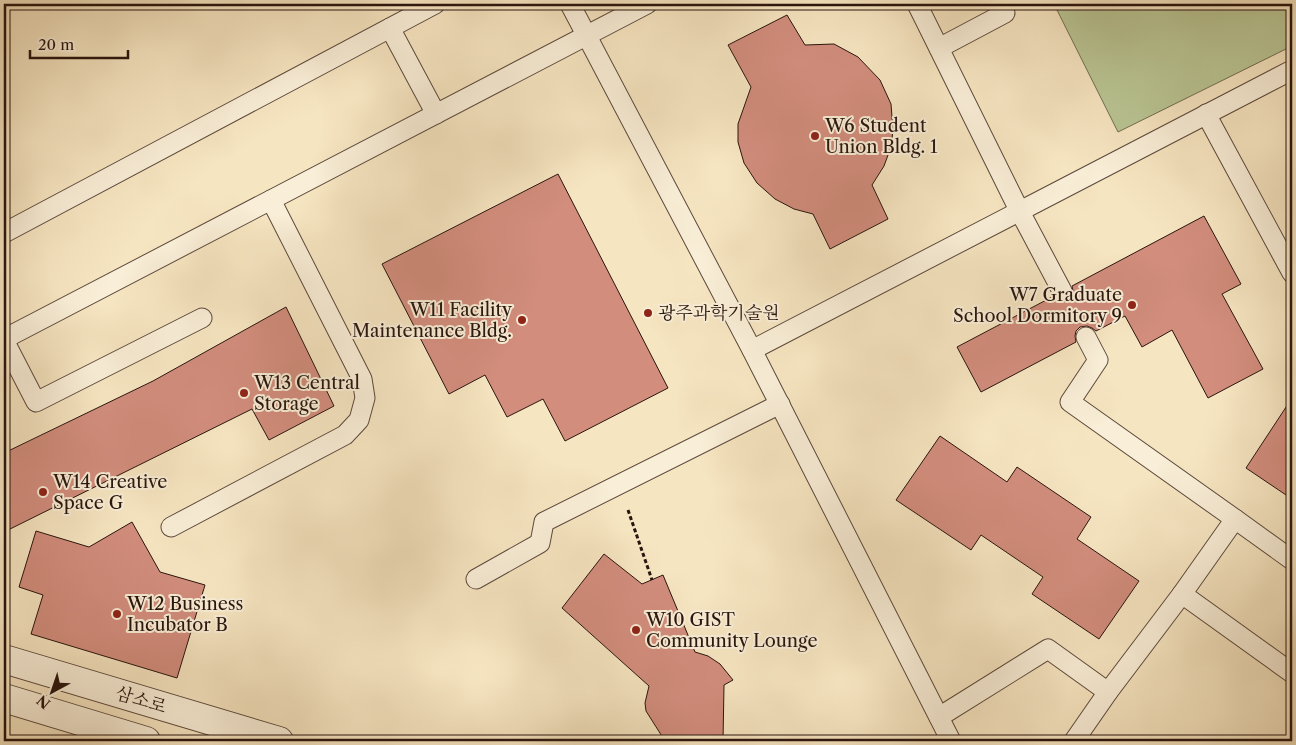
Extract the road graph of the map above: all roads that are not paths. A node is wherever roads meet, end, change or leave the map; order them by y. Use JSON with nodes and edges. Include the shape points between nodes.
{"nodes":[{"id":1,"x":435,"y":4,"type":"edge"},
{"id":2,"x":570,"y":4,"type":"edge"},
{"id":3,"x":647,"y":4,"type":"edge"},
{"id":4,"x":917,"y":4,"type":"edge"},
{"id":5,"x":1005,"y":13,"type":"dead end"},
{"id":6,"x":390,"y":28,"type":"junction"},
{"id":7,"x":587,"y":36,"type":"junction"},
{"id":8,"x":939,"y":48,"type":"junction"},
{"id":9,"x":1292,"y":70,"type":"edge"},
{"id":10,"x":436,"y":114,"type":"junction"},
{"id":11,"x":1206,"y":114,"type":"junction"},
{"id":12,"x":271,"y":200,"type":"junction"},
{"id":13,"x":1019,"y":210,"type":"junction"},
{"id":14,"x":4,"y":233,"type":"edge"},
{"id":15,"x":1292,"y":273,"type":"edge"},
{"id":16,"x":1062,"y":291,"type":"dead end"},
{"id":17,"x":202,"y":318,"type":"dead end"},
{"id":18,"x":1086,"y":337,"type":"dead end"},
{"id":19,"x":4,"y":339,"type":"edge"},
{"id":20,"x":752,"y":350,"type":"junction"},
{"id":21,"x":780,"y":404,"type":"junction"},
{"id":22,"x":1235,"y":519,"type":"junction"},
{"id":23,"x":171,"y":527,"type":"dead end"},
{"id":24,"x":1292,"y":560,"type":"edge"},
{"id":25,"x":476,"y":579,"type":"dead end"},
{"id":26,"x":1182,"y":594,"type":"junction"},
{"id":27,"x":4,"y":659,"type":"edge"},
{"id":28,"x":1292,"y":674,"type":"edge"},
{"id":29,"x":1108,"y":692,"type":"junction"},
{"id":30,"x":4,"y":698,"type":"edge"},
{"id":31,"x":939,"y":717,"type":"junction"},
{"id":32,"x":146,"y":741,"type":"edge"},
{"id":33,"x":279,"y":741,"type":"edge"},
{"id":34,"x":951,"y":741,"type":"edge"},
{"id":35,"x":1074,"y":741,"type":"edge"}],
"edges":[{"from":1,"to":6,"type":"lane"},
{"from":2,"to":7,"type":"lane"},
{"from":3,"to":7,"type":"lane"},
{"from":4,"to":8,"type":"lane"},
{"from":5,"to":8,"type":"lane"},
{"from":6,"to":10,"type":"lane"},
{"from":6,"to":14,"type":"lane"},
{"from":7,"to":10,"type":"lane"},
{"from":7,"to":20,"type":"lane"},
{"from":8,"to":13,"type":"lane"},
{"from":9,"to":11,"type":"lane"},
{"from":10,"to":12,"type":"lane"},
{"from":11,"to":13,"type":"lane"},
{"from":11,"to":15,"type":"lane"},
{"from":12,"to":19,"type":"lane"},
{"from":12,"to":23,"type":"lane","via":[[362,379],[365,398],[360,420],[345,435]]},
{"from":13,"to":16,"type":"lane"},
{"from":13,"to":20,"type":"lane"},
{"from":17,"to":19,"type":"lane","via":[[36,402]]},
{"from":18,"to":22,"type":"lane","via":[[1098,360],[1070,402]]},
{"from":20,"to":21,"type":"lane"},
{"from":21,"to":25,"type":"lane","via":[[544,522],[540,543]]},
{"from":21,"to":31,"type":"lane"},
{"from":22,"to":24,"type":"lane"},
{"from":22,"to":26,"type":"lane"},
{"from":26,"to":28,"type":"lane"},
{"from":26,"to":29,"type":"lane"},
{"from":27,"to":33,"type":"street","name":"삼소로"},
{"from":29,"to":31,"type":"lane","via":[[1048,648]]},
{"from":29,"to":35,"type":"lane"},
{"from":30,"to":32,"type":"street"},
{"from":31,"to":34,"type":"lane"}]}
